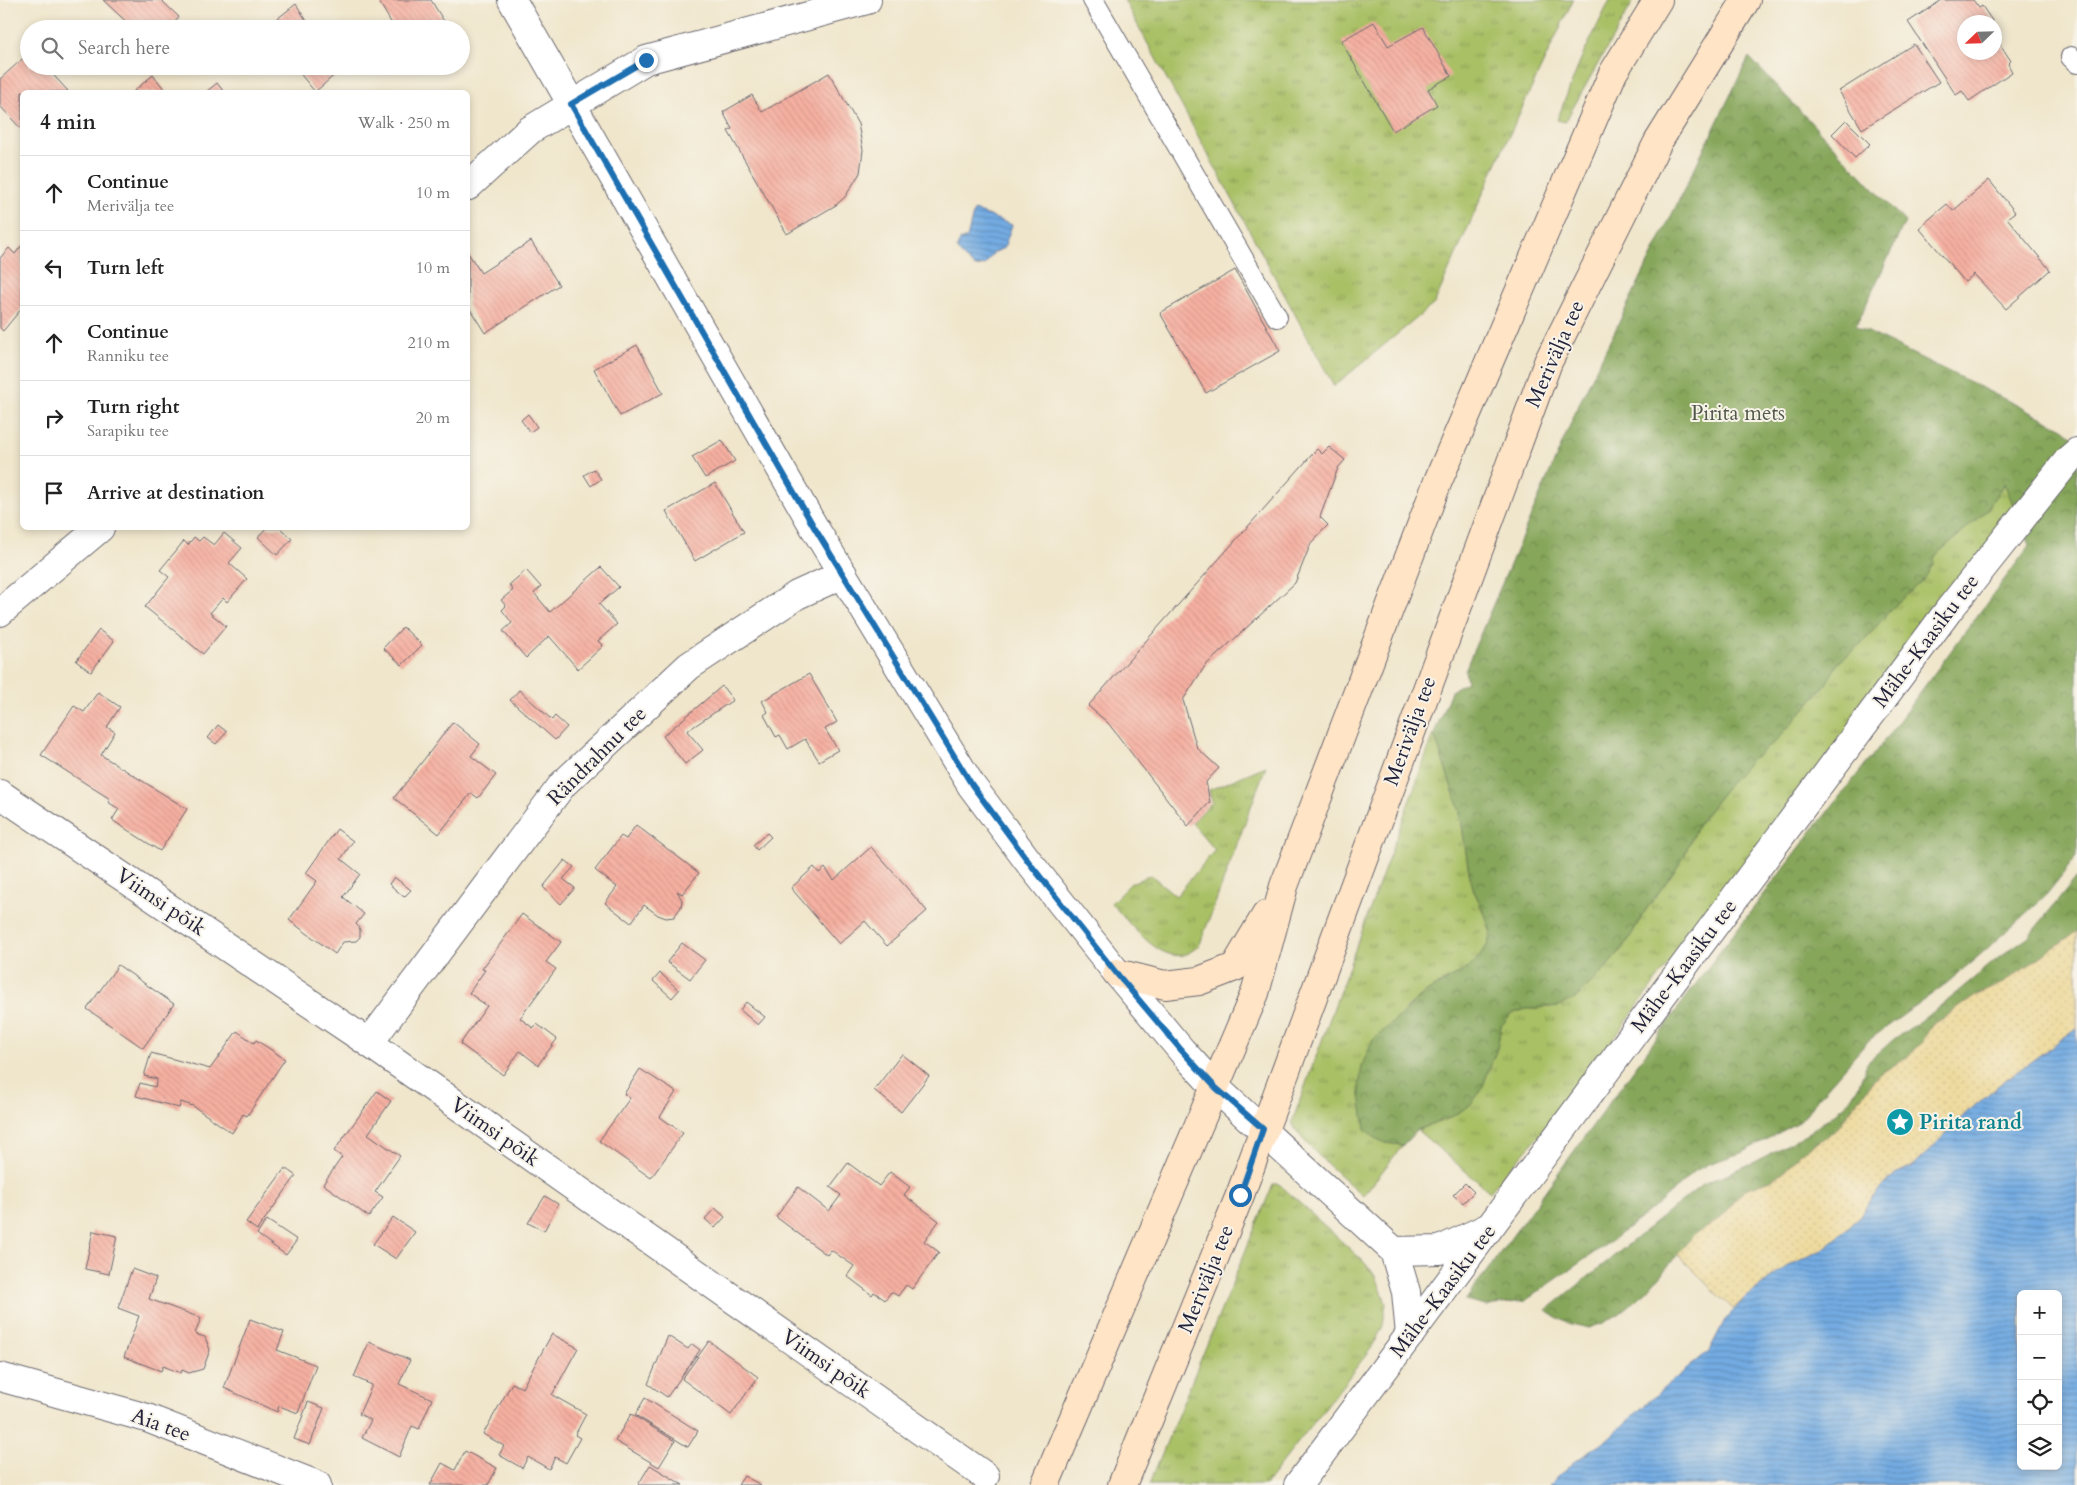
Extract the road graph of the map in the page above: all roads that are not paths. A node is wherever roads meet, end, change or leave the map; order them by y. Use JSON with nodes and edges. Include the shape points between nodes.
{"nodes":[{"id":1,"x":512,"y":0,"type":"edge"},
{"id":2,"x":867,"y":0,"type":"edge"},
{"id":3,"x":1093,"y":0,"type":"edge"},
{"id":4,"x":1658,"y":0,"type":"edge"},
{"id":5,"x":1746,"y":0,"type":"edge"},
{"id":6,"x":571,"y":104,"type":"junction"},
{"id":7,"x":470,"y":184,"type":"edge"},
{"id":8,"x":1277,"y":317,"type":"dead end"},
{"id":9,"x":2077,"y":452,"type":"edge"},
{"id":10,"x":98,"y":530,"type":"edge"},
{"id":11,"x":843,"y":574,"type":"junction"},
{"id":12,"x":0,"y":612,"type":"edge"},
{"id":13,"x":0,"y":794,"type":"edge"},
{"id":14,"x":1284,"y":886,"type":"junction"},
{"id":15,"x":1117,"y":974,"type":"junction"},
{"id":16,"x":369,"y":1044,"type":"junction"},
{"id":17,"x":1215,"y":1087,"type":"junction"},
{"id":18,"x":1263,"y":1129,"type":"junction"},
{"id":19,"x":1491,"y":1226,"type":"junction"},
{"id":20,"x":1394,"y":1251,"type":"junction"},
{"id":21,"x":1410,"y":1335,"type":"junction"},
{"id":22,"x":0,"y":1376,"type":"edge"},
{"id":23,"x":985,"y":1476,"type":"dead end"},
{"id":24,"x":318,"y":1485,"type":"edge"},
{"id":25,"x":1045,"y":1485,"type":"edge"},
{"id":26,"x":1122,"y":1485,"type":"edge"},
{"id":27,"x":1298,"y":1485,"type":"edge"}],
"edges":[{"from":1,"to":6,"type":"street"},
{"from":2,"to":6,"type":"street","via":[[646,60]]},
{"from":3,"to":8,"type":"lane"},
{"from":4,"to":14,"type":"main road","via":[[1613,72],[1438,480]]},
{"from":5,"to":18,"type":"main road","name":"Merivälja tee","via":[[1658,142],[1548,362]]},
{"from":6,"to":7,"type":"street","via":[[530,130]]},
{"from":6,"to":11,"type":"street"},
{"from":9,"to":19,"type":"street","name":"Mähe-Kaasiku tee","via":[[1948,611]]},
{"from":10,"to":12,"type":"street"},
{"from":11,"to":15,"type":"street","via":[[972,785]]},
{"from":11,"to":16,"type":"street","name":"Rändrahnu tee","via":[[797,595],[689,666],[562,784]]},
{"from":13,"to":16,"type":"street","name":"Viimsi põik"},
{"from":14,"to":15,"type":"main road","via":[[1235,967],[1199,981],[1165,985]]},
{"from":14,"to":17,"type":"main road","via":[[1255,993]]},
{"from":15,"to":17,"type":"street"},
{"from":16,"to":23,"type":"street","name":"Viimsi põik"},
{"from":17,"to":18,"type":"street"},
{"from":17,"to":25,"type":"main road"},
{"from":18,"to":20,"type":"street"},
{"from":18,"to":26,"type":"main road","name":"Merivälja tee","via":[[1240,1195]]},
{"from":19,"to":20,"type":"street","via":[[1440,1250]]},
{"from":19,"to":21,"type":"street","name":"Mähe-Kaasiku tee"},
{"from":20,"to":21,"type":"street","via":[[1406,1292]]},
{"from":21,"to":27,"type":"street","name":"Mähe-Kaasiku tee"},
{"from":22,"to":24,"type":"street","name":"Aia tee","via":[[147,1418]]}]}
